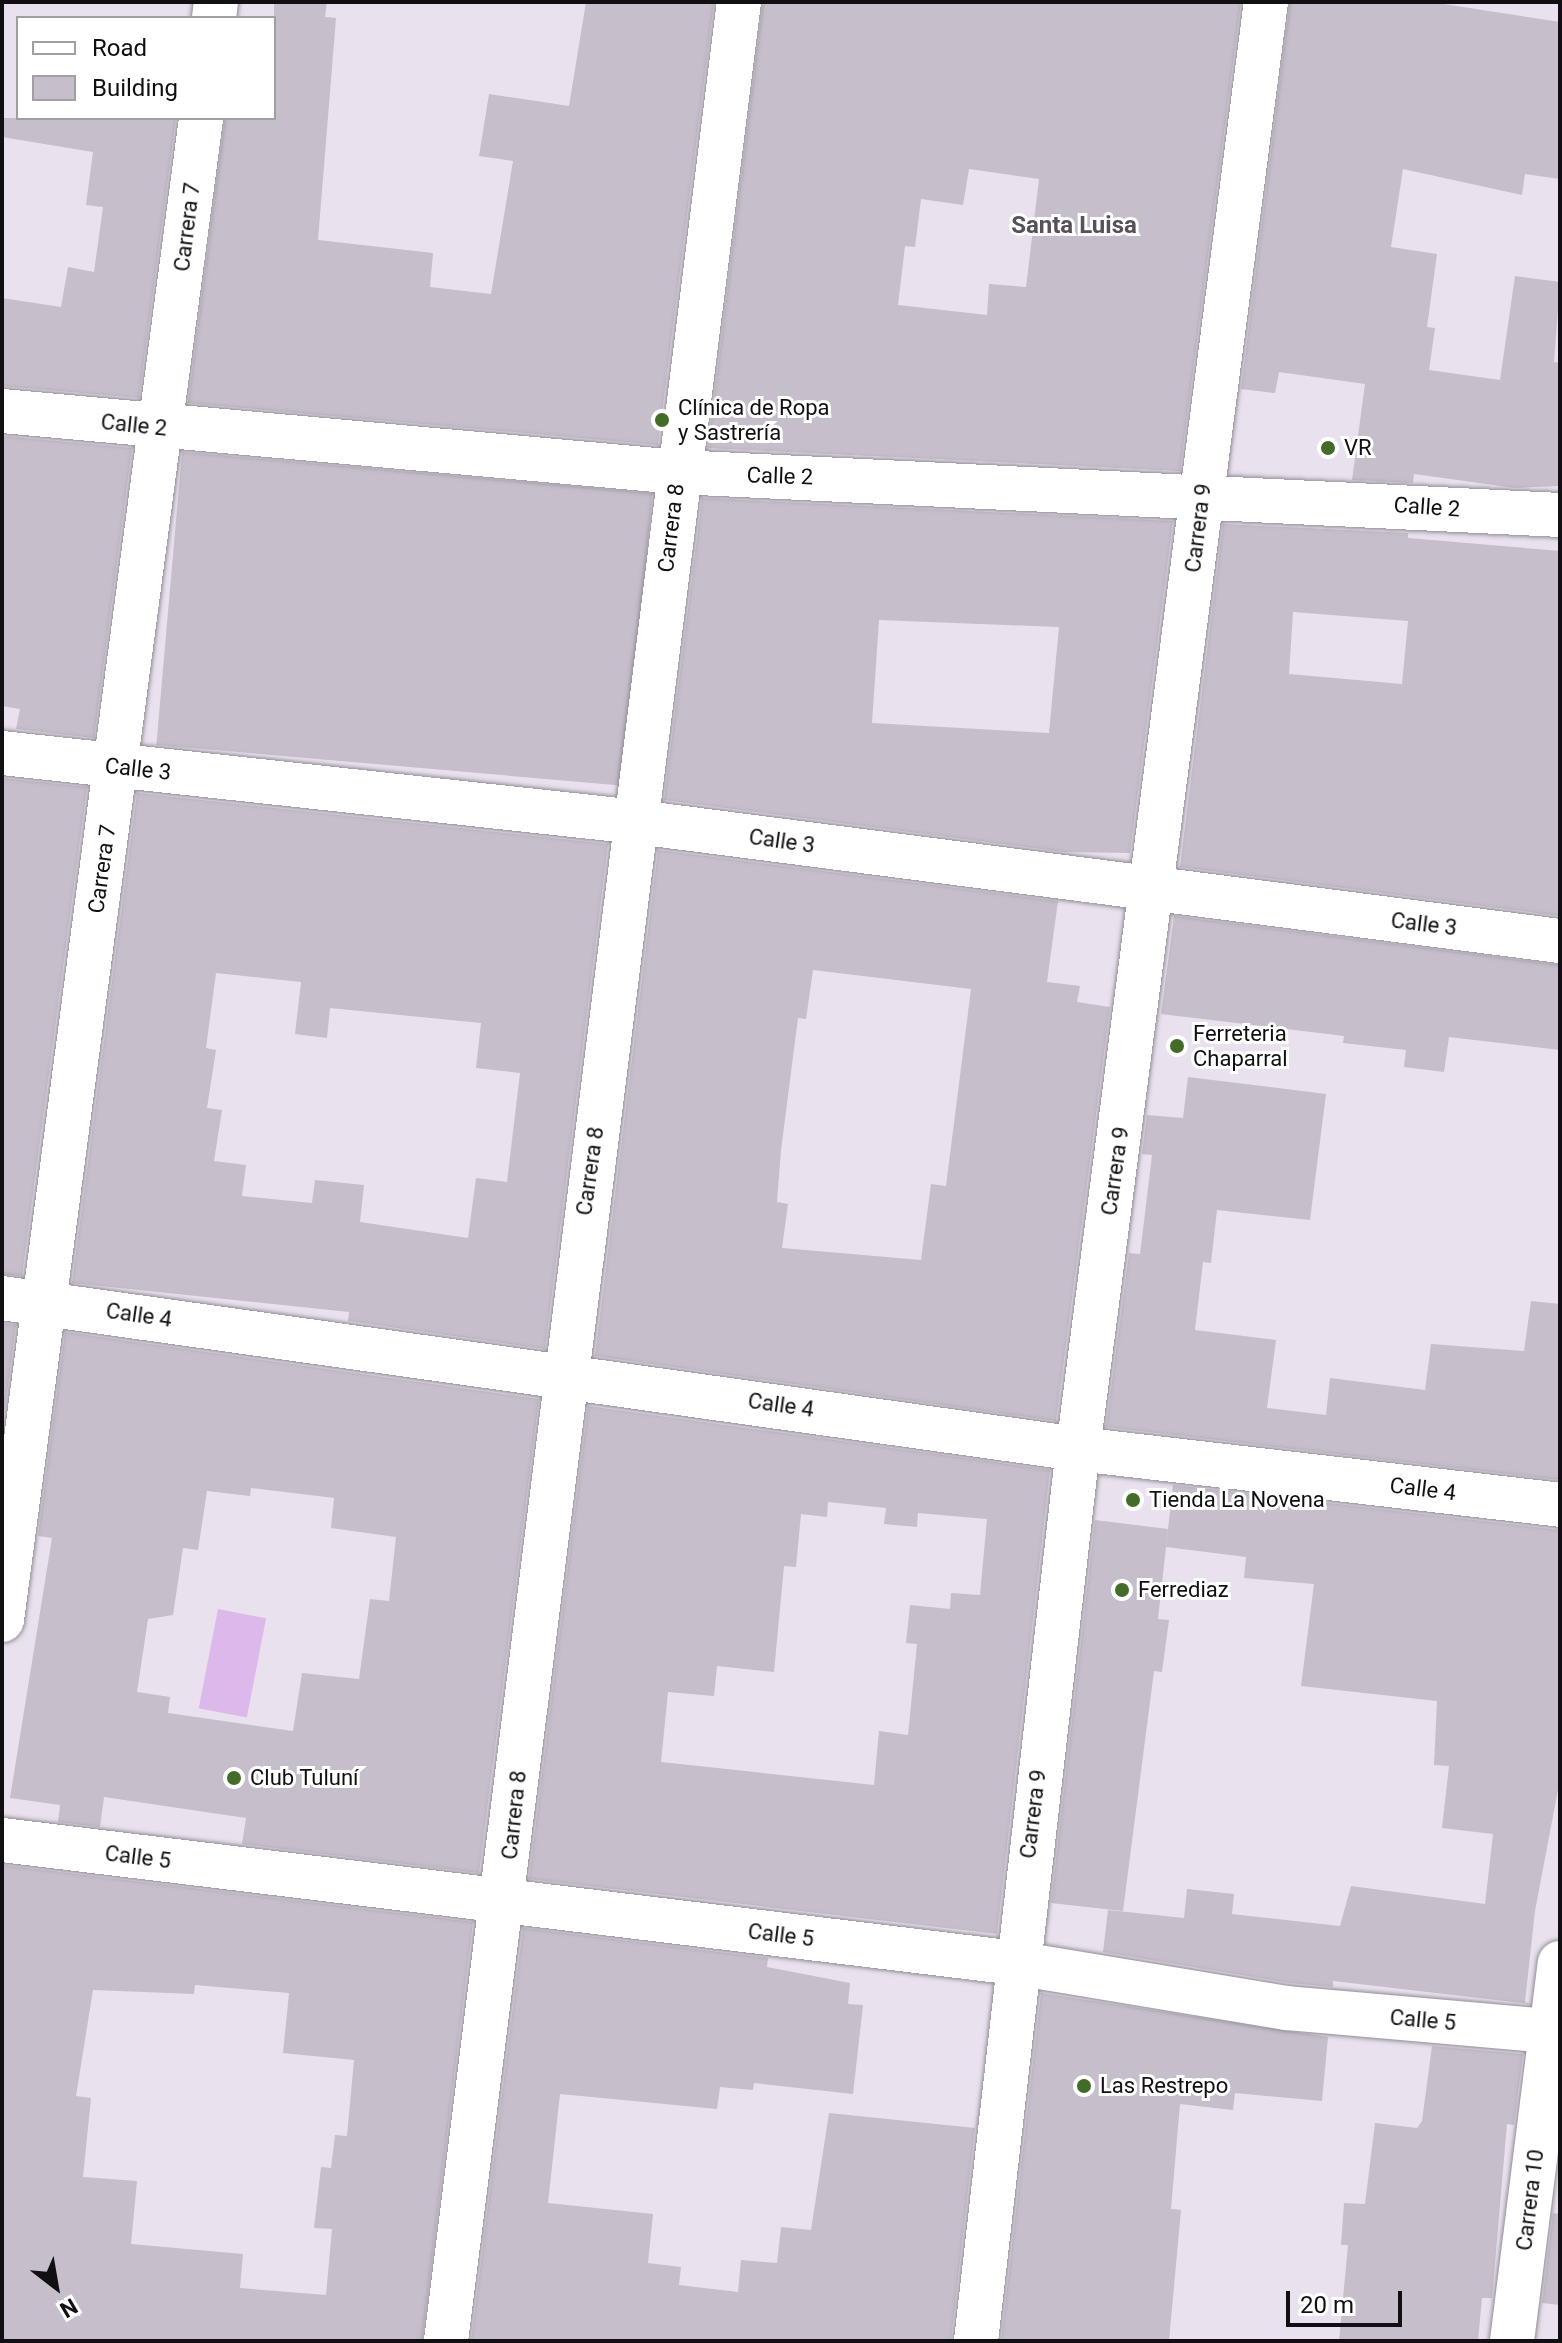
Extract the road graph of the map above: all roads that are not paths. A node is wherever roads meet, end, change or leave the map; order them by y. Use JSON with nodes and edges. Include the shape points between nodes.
{"nodes":[{"id":1,"x":739,"y":2,"type":"edge"},
{"id":2,"x":1266,"y":2,"type":"edge"},
{"id":3,"x":201,"y":120,"type":"edge"},
{"id":4,"x":2,"y":411,"type":"edge"},
{"id":5,"x":160,"y":428,"type":"junction"},
{"id":6,"x":678,"y":472,"type":"junction"},
{"id":7,"x":1203,"y":493,"type":"junction"},
{"id":8,"x":1560,"y":515,"type":"edge"},
{"id":9,"x":2,"y":753,"type":"edge"},
{"id":10,"x":115,"y":767,"type":"junction"},
{"id":11,"x":637,"y":822,"type":"junction"},
{"id":12,"x":1152,"y":891,"type":"junction"},
{"id":13,"x":1560,"y":941,"type":"edge"},
{"id":14,"x":23,"y":1300,"type":"edge"},
{"id":15,"x":563,"y":1373,"type":"junction"},
{"id":16,"x":1078,"y":1449,"type":"junction"},
{"id":17,"x":1560,"y":1505,"type":"edge"},
{"id":18,"x":2,"y":1620,"type":"edge"},
{"id":19,"x":2,"y":1840,"type":"edge"},
{"id":20,"x":504,"y":1901,"type":"junction"},
{"id":21,"x":1015,"y":1963,"type":"junction"},
{"id":22,"x":1560,"y":1963,"type":"edge"},
{"id":23,"x":1556,"y":2032,"type":"edge"},
{"id":24,"x":446,"y":2341,"type":"edge"},
{"id":25,"x":976,"y":2341,"type":"edge"},
{"id":26,"x":1512,"y":2341,"type":"edge"}],
"edges":[{"from":1,"to":6,"type":"street","name":"Carrera 8"},
{"from":2,"to":7,"type":"street","name":"Carrera 9"},
{"from":3,"to":5,"type":"street","name":"Carrera 7"},
{"from":4,"to":5,"type":"street","name":"Calle 2"},
{"from":5,"to":6,"type":"street","name":"Calle 2"},
{"from":5,"to":10,"type":"street","name":"Carrera 7"},
{"from":6,"to":7,"type":"street","name":"Calle 2"},
{"from":6,"to":11,"type":"street","name":"Carrera 8"},
{"from":7,"to":8,"type":"street","name":"Calle 2"},
{"from":7,"to":12,"type":"street","name":"Carrera 9"},
{"from":9,"to":10,"type":"street","name":"Calle 3"},
{"from":10,"to":11,"type":"street","name":"Calle 3"},
{"from":10,"to":14,"type":"street","name":"Carrera 7"},
{"from":11,"to":12,"type":"street","name":"Calle 3"},
{"from":11,"to":15,"type":"street","name":"Carrera 8"},
{"from":12,"to":13,"type":"street","name":"Calle 3"},
{"from":12,"to":16,"type":"street","name":"Carrera 9"},
{"from":14,"to":15,"type":"street","name":"Calle 4"},
{"from":14,"to":18,"type":"street","name":"Carrera 7"},
{"from":15,"to":16,"type":"street","name":"Calle 4"},
{"from":15,"to":20,"type":"street","name":"Carrera 8"},
{"from":16,"to":17,"type":"street","name":"Calle 4"},
{"from":16,"to":21,"type":"street","name":"Carrera 9"},
{"from":19,"to":20,"type":"street","name":"Calle 5"},
{"from":20,"to":21,"type":"street","name":"Calle 5"},
{"from":20,"to":24,"type":"street","name":"Carrera 8"},
{"from":21,"to":23,"type":"street","name":"Calle 5","via":[[1287,2008]]},
{"from":21,"to":25,"type":"street","name":"Carrera 9"},
{"from":22,"to":23,"type":"street","name":"Carrera 10"},
{"from":23,"to":26,"type":"street","name":"Carrera 10"}]}
